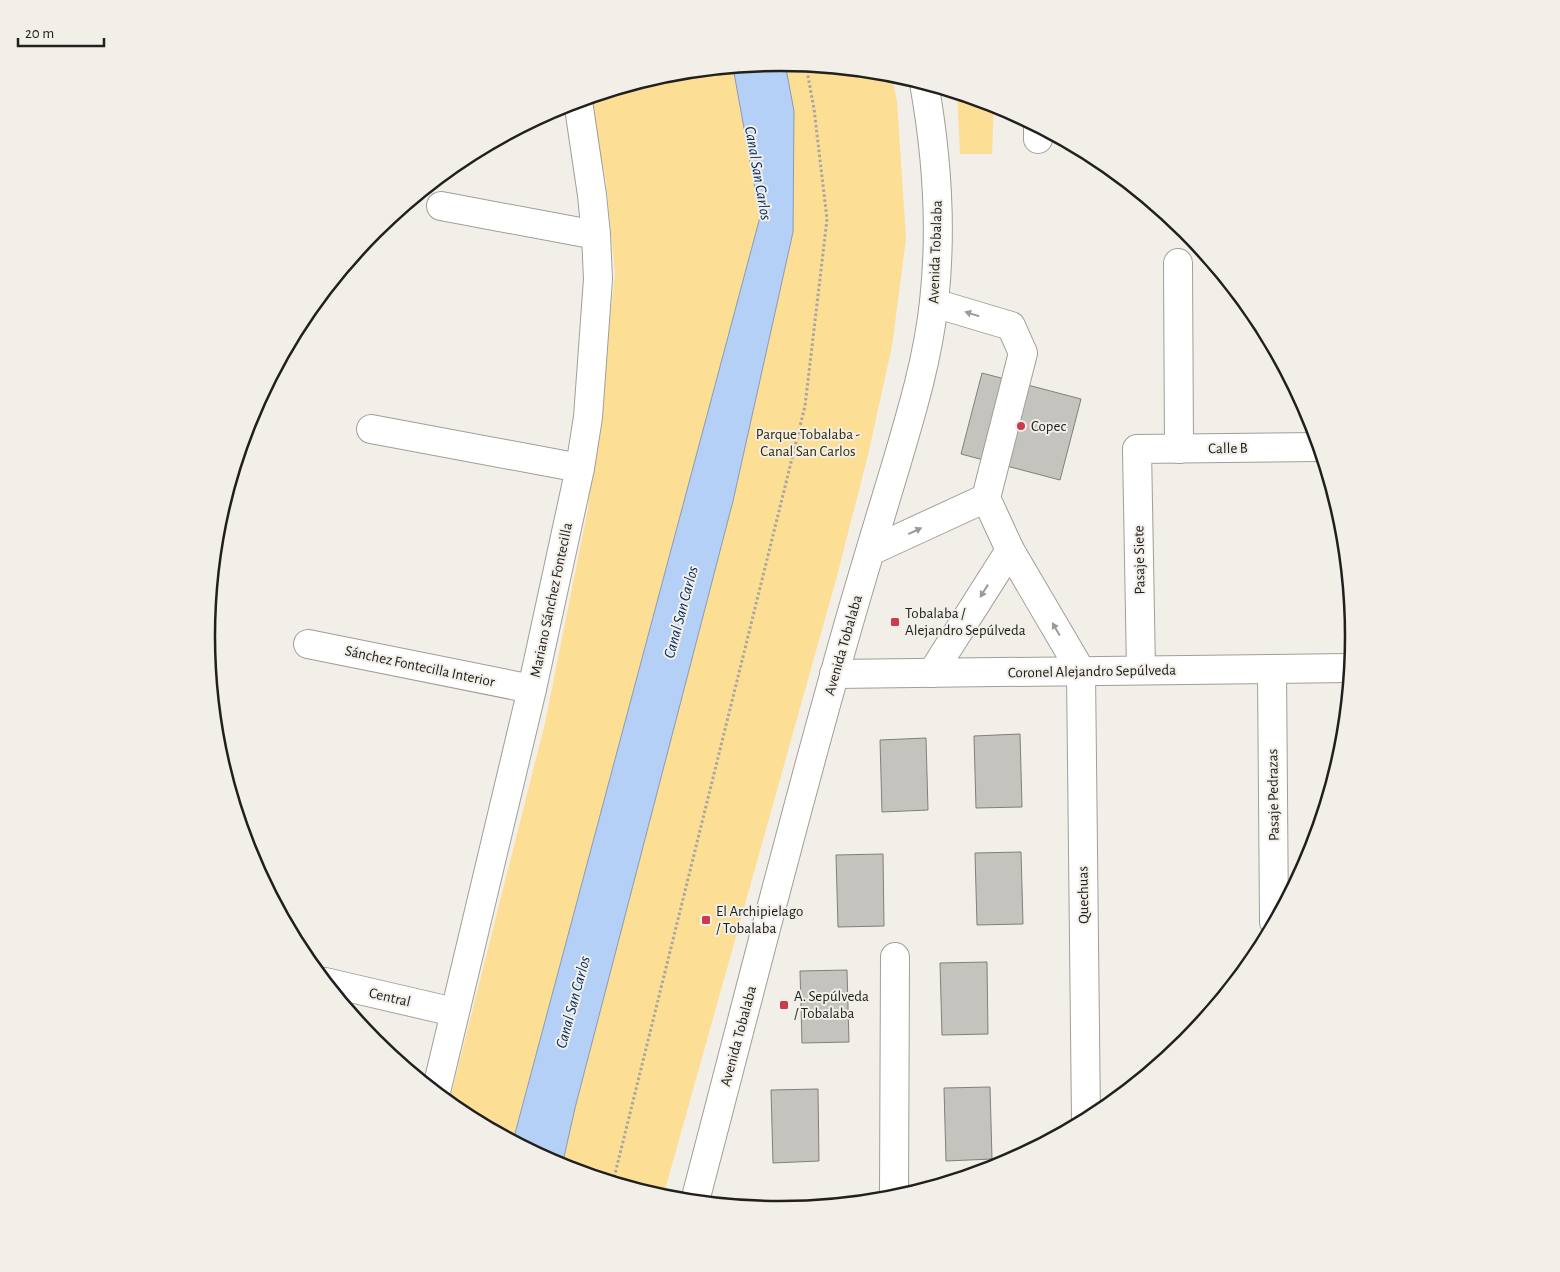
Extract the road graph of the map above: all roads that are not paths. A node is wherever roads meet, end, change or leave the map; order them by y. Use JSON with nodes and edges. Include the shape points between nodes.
{"nodes":[{"id":1,"x":925,"y":90,"type":"edge"},
{"id":2,"x":579,"y":108,"type":"edge"},
{"id":3,"x":441,"y":206,"type":"dead end"},
{"id":4,"x":596,"y":235,"type":"junction"},
{"id":5,"x":1178,"y":263,"type":"dead end"},
{"id":6,"x":934,"y":303,"type":"junction"},
{"id":7,"x":372,"y":429,"type":"dead end"},
{"id":8,"x":1312,"y":447,"type":"edge"},
{"id":9,"x":1179,"y":448,"type":"junction"},
{"id":10,"x":1137,"y":449,"type":"joint"},
{"id":11,"x":580,"y":468,"type":"junction"},
{"id":12,"x":986,"y":498,"type":"junction"},
{"id":13,"x":1010,"y":550,"type":"junction"},
{"id":14,"x":871,"y":551,"type":"junction"},
{"id":15,"x":308,"y":644,"type":"dead end"},
{"id":16,"x":1344,"y":668,"type":"edge"},
{"id":17,"x":1272,"y":669,"type":"junction"},
{"id":18,"x":1142,"y":670,"type":"junction"},
{"id":19,"x":1081,"y":671,"type":"junction"},
{"id":20,"x":932,"y":673,"type":"junction"},
{"id":21,"x":834,"y":674,"type":"junction"},
{"id":22,"x":532,"y":689,"type":"junction"},
{"id":23,"x":1274,"y":909,"type":"edge"},
{"id":24,"x":895,"y":957,"type":"dead end"},
{"id":25,"x":336,"y":984,"type":"edge"},
{"id":26,"x":454,"y":1012,"type":"junction"},
{"id":27,"x":438,"y":1085,"type":"edge"},
{"id":28,"x":1089,"y":1109,"type":"edge"},
{"id":29,"x":894,"y":1189,"type":"edge"},
{"id":30,"x":697,"y":1194,"type":"edge"}],
"edges":[{"from":1,"to":6,"type":"street","name":"Avenida Tobalaba","via":[[938,207]]},
{"from":2,"to":4,"type":"street","name":"Mariano Sánchez Fontecilla"},
{"from":3,"to":4,"type":"street"},
{"from":4,"to":11,"type":"street","name":"Mariano Sánchez Fontecilla","via":[[598,279],[593,355]]},
{"from":5,"to":9,"type":"street"},
{"from":12,"to":6,"type":"street","one_way":true,"via":[[1023,353],[1011,326]]},
{"from":6,"to":14,"type":"street","name":"Avenida Tobalaba","via":[[924,362]]},
{"from":7,"to":11,"type":"street"},
{"from":8,"to":9,"type":"street","name":"Calle B"},
{"from":9,"to":10,"type":"street","name":"Calle B"},
{"from":10,"to":18,"type":"street","name":"Pasaje Siete"},
{"from":11,"to":22,"type":"street","name":"Mariano Sánchez Fontecilla"},
{"from":12,"to":13,"type":"street"},
{"from":14,"to":12,"type":"street","one_way":true},
{"from":19,"to":13,"type":"street","one_way":true},
{"from":13,"to":20,"type":"street","one_way":true},
{"from":14,"to":21,"type":"street","name":"Avenida Tobalaba"},
{"from":15,"to":22,"type":"street","name":"Sánchez Fontecilla Interior"},
{"from":16,"to":17,"type":"street","name":"Coronel Alejandro Sepúlveda"},
{"from":17,"to":18,"type":"street","name":"Coronel Alejandro Sepúlveda"},
{"from":17,"to":23,"type":"street","name":"Pasaje Pedrazas"},
{"from":18,"to":19,"type":"street","name":"Coronel Alejandro Sepúlveda"},
{"from":19,"to":20,"type":"street","name":"Coronel Alejandro Sepúlveda"},
{"from":19,"to":28,"type":"street","name":"Quechuas"},
{"from":20,"to":21,"type":"street","name":"Coronel Alejandro Sepúlveda"},
{"from":21,"to":30,"type":"street","name":"Avenida Tobalaba"},
{"from":22,"to":26,"type":"street","name":"Mariano Sánchez Fontecilla"},
{"from":24,"to":29,"type":"street"},
{"from":25,"to":26,"type":"street","name":"Central"},
{"from":26,"to":27,"type":"street","name":"Mariano Sánchez Fontecilla"}]}
